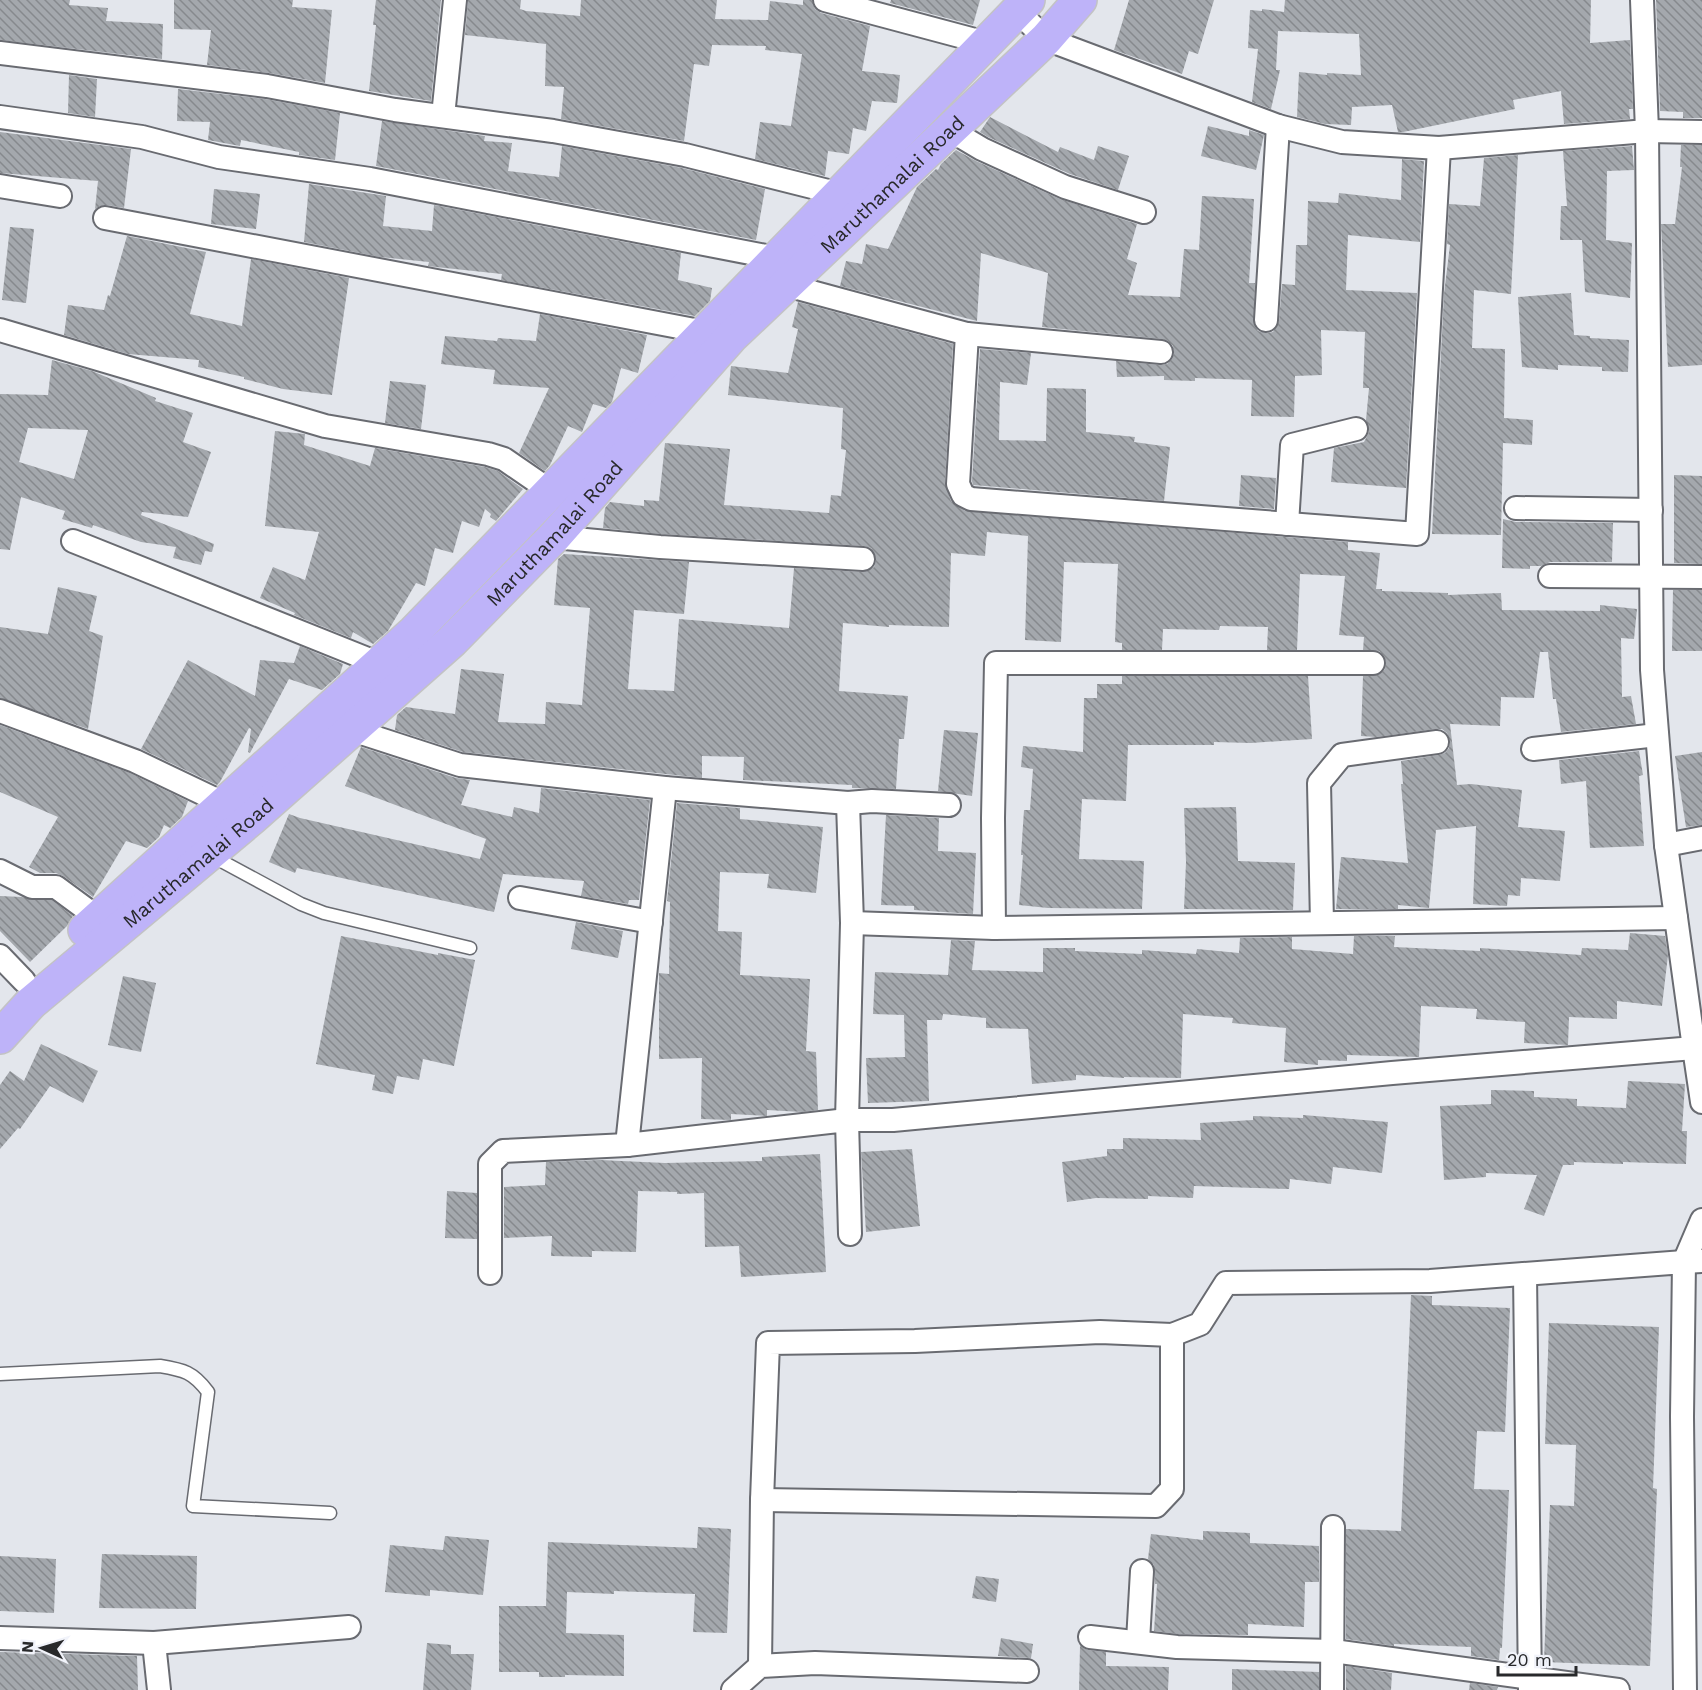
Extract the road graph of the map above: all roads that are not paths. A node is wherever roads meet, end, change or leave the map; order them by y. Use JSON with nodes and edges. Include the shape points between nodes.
{"nodes":[{"id":1,"x":454,"y":0,"type":"edge"},
{"id":2,"x":825,"y":0,"type":"edge"},
{"id":3,"x":1080,"y":0,"type":"edge"},
{"id":4,"x":1642,"y":0,"type":"edge"},
{"id":5,"x":1023,"y":6,"type":"edge"},
{"id":6,"x":1046,"y":39,"type":"junction"},
{"id":7,"x":986,"y":43,"type":"junction"},
{"id":8,"x":0,"y":53,"type":"edge"},
{"id":9,"x":443,"y":116,"type":"junction"},
{"id":10,"x":0,"y":117,"type":"edge"},
{"id":11,"x":1278,"y":126,"type":"junction"},
{"id":12,"x":950,"y":130,"type":"junction"},
{"id":13,"x":1647,"y":131,"type":"junction"},
{"id":14,"x":1702,"y":132,"type":"edge"},
{"id":15,"x":1439,"y":148,"type":"junction"},
{"id":16,"x":0,"y":186,"type":"edge"},
{"id":17,"x":840,"y":194,"type":"junction"},
{"id":18,"x":60,"y":196,"type":"dead end"},
{"id":19,"x":1144,"y":212,"type":"dead end"},
{"id":20,"x":105,"y":218,"type":"dead end"},
{"id":21,"x":781,"y":271,"type":"junction"},
{"id":22,"x":1266,"y":320,"type":"dead end"},
{"id":23,"x":0,"y":330,"type":"edge"},
{"id":24,"x":705,"y":333,"type":"junction"},
{"id":25,"x":967,"y":334,"type":"junction"},
{"id":26,"x":1161,"y":352,"type":"dead end"},
{"id":27,"x":1356,"y":429,"type":"dead end"},
{"id":28,"x":552,"y":492,"type":"junction"},
{"id":29,"x":1516,"y":508,"type":"dead end"},
{"id":30,"x":1651,"y":510,"type":"junction"},
{"id":31,"x":1287,"y":524,"type":"junction"},
{"id":32,"x":554,"y":537,"type":"junction"},
{"id":33,"x":73,"y":541,"type":"dead end"},
{"id":34,"x":862,"y":559,"type":"dead end"},
{"id":35,"x":1550,"y":576,"type":"dead end"},
{"id":36,"x":1652,"y":577,"type":"junction"},
{"id":37,"x":1702,"y":577,"type":"edge"},
{"id":38,"x":1373,"y":663,"type":"dead end"},
{"id":39,"x":380,"y":664,"type":"junction"},
{"id":40,"x":0,"y":711,"type":"edge"},
{"id":41,"x":340,"y":720,"type":"junction"},
{"id":42,"x":1657,"y":735,"type":"junction"},
{"id":43,"x":1437,"y":742,"type":"dead end"},
{"id":44,"x":1533,"y":749,"type":"dead end"},
{"id":45,"x":665,"y":788,"type":"junction"},
{"id":46,"x":848,"y":803,"type":"junction"},
{"id":47,"x":225,"y":804,"type":"junction"},
{"id":48,"x":949,"y":805,"type":"dead end"},
{"id":49,"x":1702,"y":838,"type":"edge"},
{"id":50,"x":1666,"y":845,"type":"junction"},
{"id":51,"x":208,"y":854,"type":"junction"},
{"id":52,"x":0,"y":871,"type":"edge"},
{"id":53,"x":520,"y":898,"type":"dead end"},
{"id":54,"x":98,"y":918,"type":"junction"},
{"id":55,"x":1676,"y":918,"type":"junction"},
{"id":56,"x":651,"y":922,"type":"junction"},
{"id":57,"x":852,"y":923,"type":"junction"},
{"id":58,"x":1322,"y":923,"type":"junction"},
{"id":59,"x":994,"y":928,"type":"junction"},
{"id":60,"x":471,"y":948,"type":"dead end"},
{"id":61,"x":0,"y":956,"type":"edge"},
{"id":62,"x":24,"y":981,"type":"junction"},
{"id":63,"x":0,"y":1004,"type":"edge"},
{"id":64,"x":0,"y":1036,"type":"edge"},
{"id":65,"x":1698,"y":1048,"type":"edge"},
{"id":66,"x":1702,"y":1102,"type":"edge"},
{"id":67,"x":847,"y":1120,"type":"junction"},
{"id":68,"x":627,"y":1145,"type":"junction"},
{"id":69,"x":1702,"y":1220,"type":"edge"},
{"id":70,"x":850,"y":1234,"type":"dead end"},
{"id":71,"x":1693,"y":1262,"type":"edge"},
{"id":72,"x":490,"y":1273,"type":"dead end"},
{"id":73,"x":1525,"y":1274,"type":"junction"},
{"id":74,"x":1172,"y":1335,"type":"junction"},
{"id":75,"x":0,"y":1374,"type":"edge"},
{"id":76,"x":762,"y":1500,"type":"junction"},
{"id":77,"x":330,"y":1514,"type":"dead end"},
{"id":78,"x":1333,"y":1527,"type":"dead end"},
{"id":79,"x":1142,"y":1571,"type":"dead end"},
{"id":80,"x":349,"y":1627,"type":"dead end"},
{"id":81,"x":1090,"y":1637,"type":"dead end"},
{"id":82,"x":0,"y":1638,"type":"edge"},
{"id":83,"x":1138,"y":1641,"type":"junction"},
{"id":84,"x":154,"y":1643,"type":"junction"},
{"id":85,"x":1333,"y":1651,"type":"junction"},
{"id":86,"x":760,"y":1666,"type":"junction"},
{"id":87,"x":1027,"y":1671,"type":"dead end"},
{"id":88,"x":1530,"y":1683,"type":"edge"},
{"id":89,"x":159,"y":1690,"type":"edge"},
{"id":90,"x":733,"y":1690,"type":"edge"},
{"id":91,"x":1332,"y":1690,"type":"edge"},
{"id":92,"x":1618,"y":1690,"type":"edge"},
{"id":93,"x":1685,"y":1690,"type":"edge"}],
"edges":[{"from":1,"to":9,"type":"street"},
{"from":2,"to":7,"type":"street"},
{"from":3,"to":6,"type":"main road","name":"Maruthamalai Road"},
{"from":4,"to":13,"type":"street"},
{"from":5,"to":6,"type":"street"},
{"from":5,"to":7,"type":"main road","name":"Maruthamalai Road"},
{"from":6,"to":11,"type":"street"},
{"from":6,"to":12,"type":"main road","name":"Maruthamalai Road"},
{"from":7,"to":17,"type":"main road","name":"Maruthamalai Road"},
{"from":8,"to":9,"type":"street","via":[[267,86]]},
{"from":9,"to":17,"type":"street","via":[[685,155]]},
{"from":10,"to":21,"type":"street","via":[[142,137],[219,157],[370,179]]},
{"from":11,"to":15,"type":"street","via":[[1342,142]]},
{"from":11,"to":22,"type":"street"},
{"from":12,"to":19,"type":"street","via":[[1065,187]]},
{"from":12,"to":21,"type":"main road","name":"Maruthamalai Road"},
{"from":13,"to":14,"type":"street"},
{"from":13,"to":15,"type":"street"},
{"from":13,"to":30,"type":"street"},
{"from":15,"to":31,"type":"street","via":[[1417,534]]},
{"from":16,"to":18,"type":"street"},
{"from":17,"to":21,"type":"main road","name":"Maruthamalai Road"},
{"from":20,"to":24,"type":"street"},
{"from":21,"to":24,"type":"main road","name":"Maruthamalai Road"},
{"from":21,"to":25,"type":"street"},
{"from":21,"to":32,"type":"main road","name":"Maruthamalai Road","via":[[731,337]]},
{"from":23,"to":28,"type":"street","via":[[325,426],[488,454],[504,459]]},
{"from":24,"to":28,"type":"main road","name":"Maruthamalai Road"},
{"from":25,"to":26,"type":"street"},
{"from":25,"to":31,"type":"street","via":[[958,484],[963,495],[983,501]]},
{"from":27,"to":31,"type":"street","via":[[1292,445]]},
{"from":28,"to":39,"type":"main road","name":"Maruthamalai Road"},
{"from":29,"to":30,"type":"street"},
{"from":30,"to":36,"type":"street"},
{"from":32,"to":34,"type":"street"},
{"from":32,"to":41,"type":"main road","name":"Maruthamalai Road","via":[[452,641]]},
{"from":33,"to":39,"type":"street"},
{"from":35,"to":36,"type":"street"},
{"from":36,"to":37,"type":"street"},
{"from":36,"to":42,"type":"street"},
{"from":38,"to":59,"type":"street","via":[[996,663]]},
{"from":39,"to":41,"type":"main road","name":"Maruthamalai Road"},
{"from":40,"to":47,"type":"street","via":[[135,761]]},
{"from":41,"to":45,"type":"street","via":[[460,765]]},
{"from":41,"to":47,"type":"main road","name":"Maruthamalai Road"},
{"from":41,"to":51,"type":"main road","name":"Maruthamalai Road","via":[[252,818]]},
{"from":42,"to":44,"type":"street"},
{"from":42,"to":50,"type":"street"},
{"from":43,"to":58,"type":"street","via":[[1341,755],[1319,783]]},
{"from":45,"to":46,"type":"street"},
{"from":45,"to":56,"type":"street"},
{"from":46,"to":48,"type":"street"},
{"from":46,"to":57,"type":"street"},
{"from":47,"to":54,"type":"main road","name":"Maruthamalai Road"},
{"from":49,"to":50,"type":"street"},
{"from":50,"to":55,"type":"street"},
{"from":51,"to":60,"type":"lane","via":[[324,913]]},
{"from":51,"to":64,"type":"main road","name":"Maruthamalai Road","via":[[32,1002]]},
{"from":52,"to":54,"type":"street","via":[[32,887],[56,887]]},
{"from":53,"to":56,"type":"street"},
{"from":54,"to":62,"type":"main road","name":"Maruthamalai Road"},
{"from":55,"to":58,"type":"street"},
{"from":55,"to":65,"type":"street"},
{"from":56,"to":68,"type":"street"},
{"from":57,"to":59,"type":"street"},
{"from":57,"to":67,"type":"street"},
{"from":58,"to":59,"type":"street"},
{"from":61,"to":62,"type":"street"},
{"from":62,"to":63,"type":"main road","name":"Maruthamalai Road"},
{"from":65,"to":66,"type":"street"},
{"from":65,"to":67,"type":"street","via":[[893,1120]]},
{"from":67,"to":68,"type":"street"},
{"from":67,"to":70,"type":"street"},
{"from":68,"to":72,"type":"street","via":[[503,1151],[490,1164]]},
{"from":69,"to":71,"type":"street"},
{"from":71,"to":73,"type":"street"},
{"from":71,"to":93,"type":"street","via":[[1682,1418]]},
{"from":73,"to":74,"type":"street","via":[[1430,1281],[1226,1284],[1200,1324]]},
{"from":73,"to":88,"type":"street"},
{"from":74,"to":76,"type":"street","via":[[1100,1332],[768,1343]]},
{"from":74,"to":76,"type":"street","via":[[1172,1489],[1156,1506]]},
{"from":75,"to":77,"type":"lane","via":[[160,1366],[182,1370],[197,1377],[208,1392],[193,1506]]},
{"from":76,"to":86,"type":"street"},
{"from":78,"to":85,"type":"street"},
{"from":79,"to":83,"type":"street"},
{"from":80,"to":84,"type":"street"},
{"from":81,"to":83,"type":"street"},
{"from":82,"to":84,"type":"street"},
{"from":83,"to":85,"type":"street","via":[[1178,1647]]},
{"from":84,"to":89,"type":"street"},
{"from":85,"to":88,"type":"street"},
{"from":85,"to":91,"type":"street"},
{"from":86,"to":87,"type":"street","via":[[815,1663]]},
{"from":86,"to":90,"type":"street"},
{"from":88,"to":92,"type":"street"}]}
